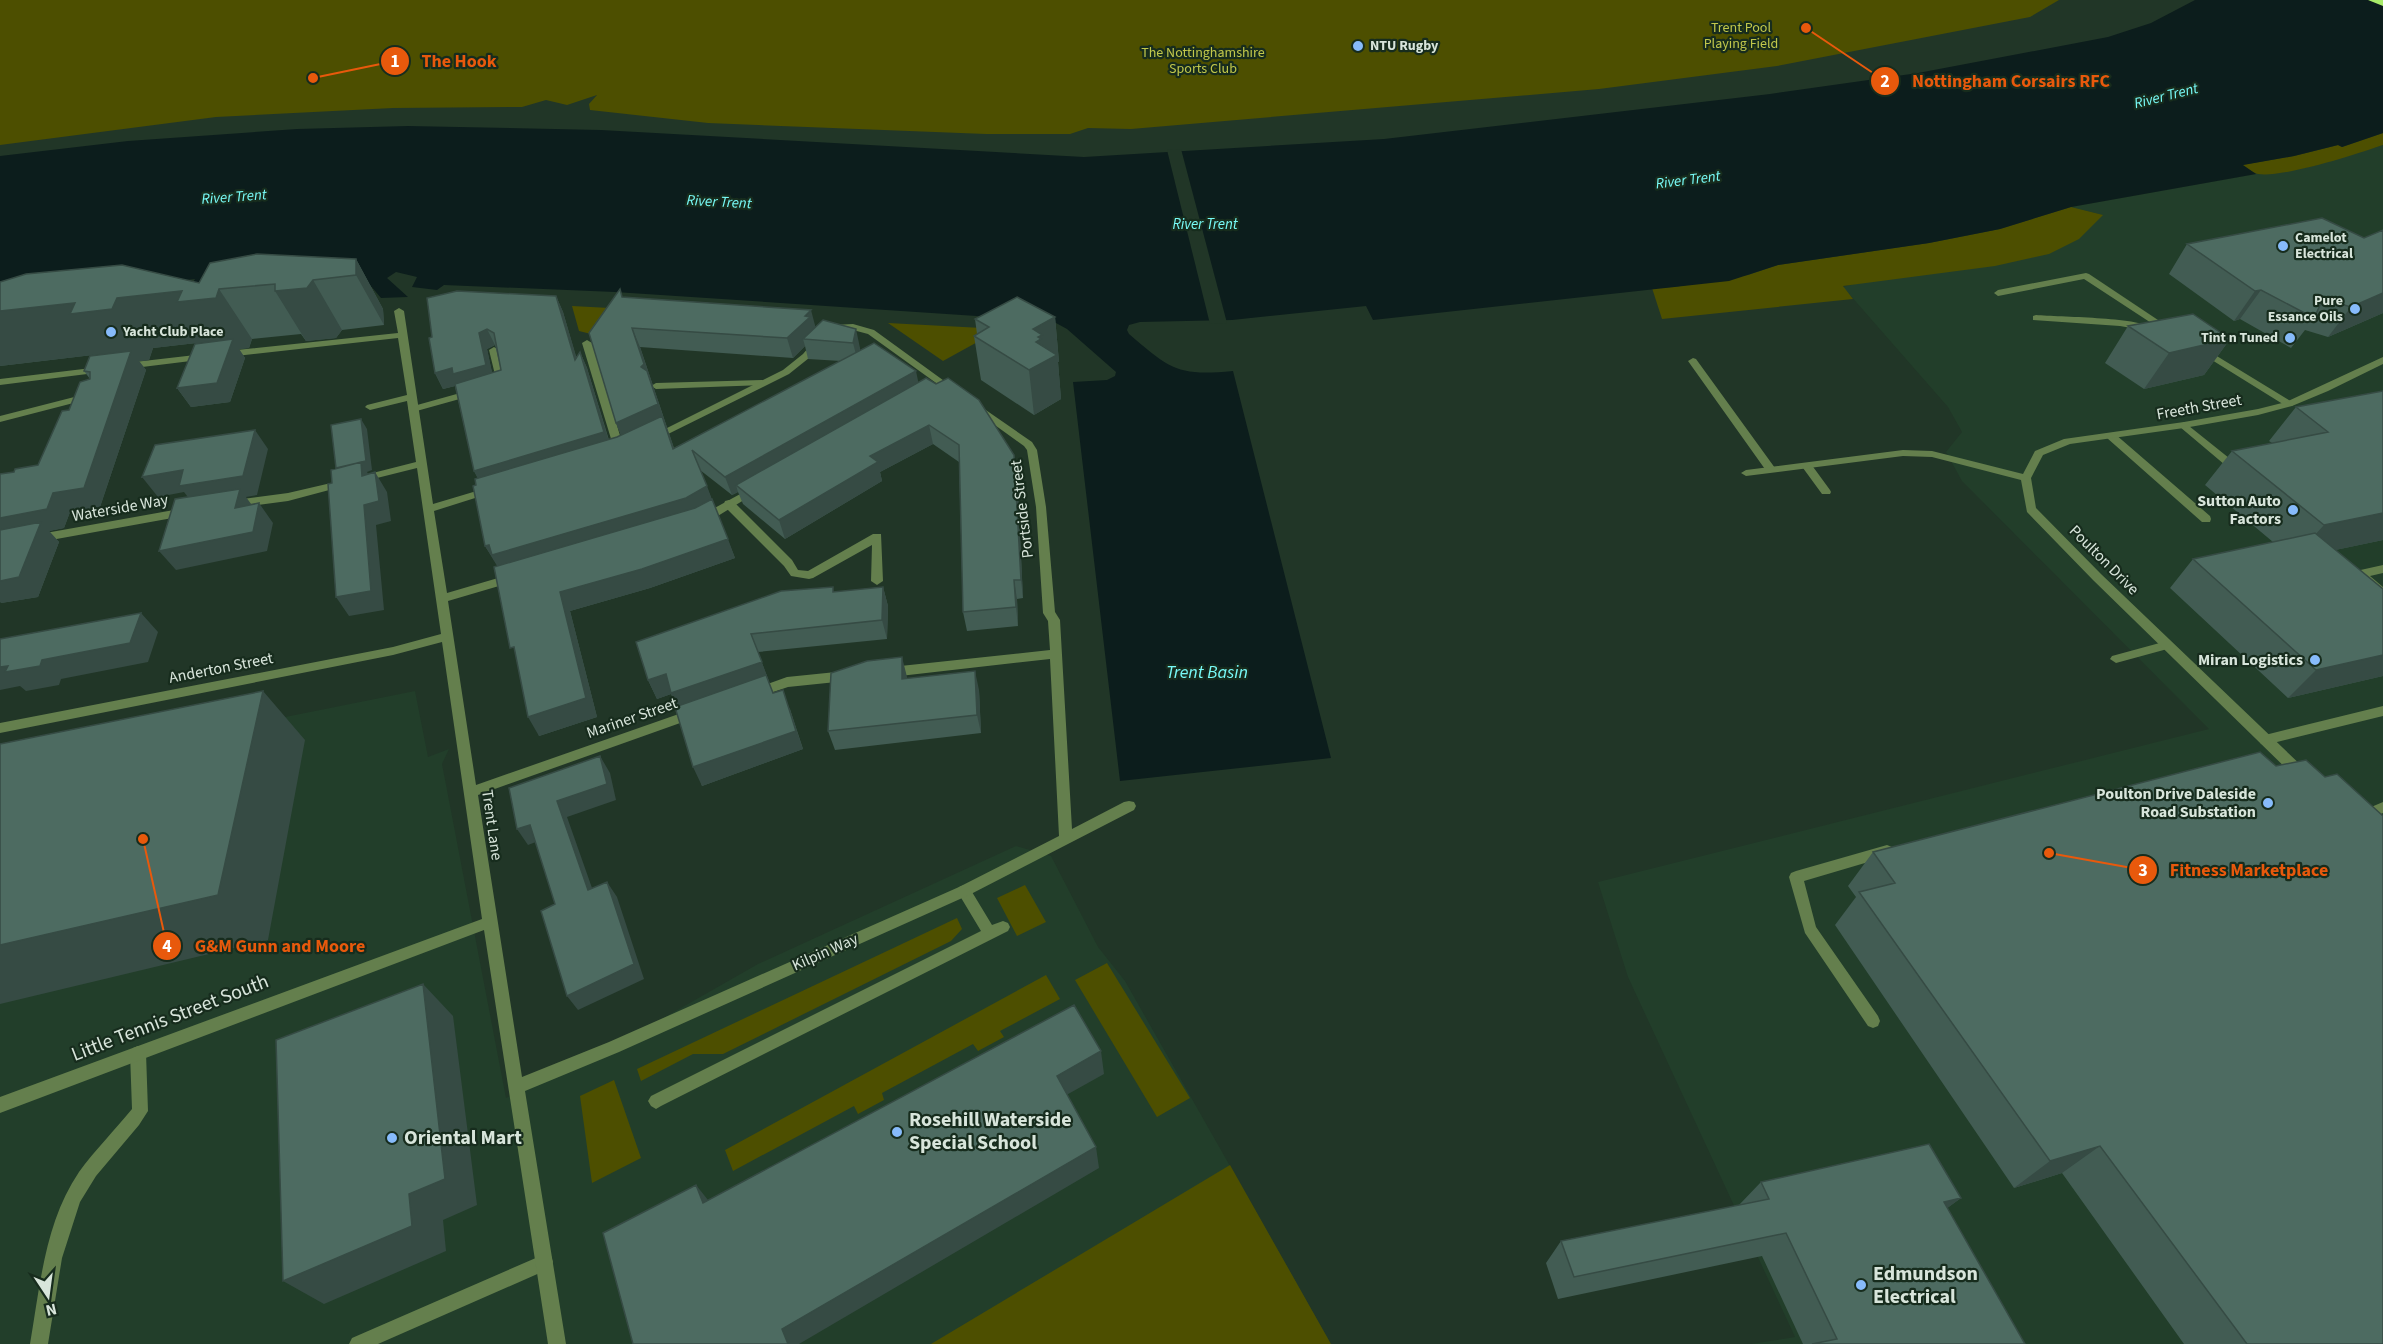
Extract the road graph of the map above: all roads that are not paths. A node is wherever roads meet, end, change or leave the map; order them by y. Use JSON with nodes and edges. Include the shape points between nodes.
{"nodes":[{"id":1,"x":2373,"y":0,"type":"edge"},
{"id":2,"x":2383,"y":3,"type":"edge"},
{"id":3,"x":1998,"y":292,"type":"dead end"},
{"id":4,"x":399,"y":310,"type":"dead end"},
{"id":5,"x":2036,"y":318,"type":"dead end"},
{"id":6,"x":2171,"y":332,"type":"junction"},
{"id":7,"x":402,"y":335,"type":"junction"},
{"id":8,"x":587,"y":343,"type":"edge"},
{"id":9,"x":494,"y":350,"type":"edge"},
{"id":10,"x":2383,"y":360,"type":"edge"},
{"id":11,"x":1693,"y":361,"type":"dead end"},
{"id":12,"x":0,"y":382,"type":"edge"},
{"id":13,"x":762,"y":383,"type":"junction"},
{"id":14,"x":656,"y":386,"type":"dead end"},
{"id":15,"x":491,"y":388,"type":"edge"},
{"id":16,"x":480,"y":391,"type":"edge"},
{"id":17,"x":100,"y":395,"type":"edge"},
{"id":18,"x":412,"y":403,"type":"junction"},
{"id":19,"x":2289,"y":404,"type":"junction"},
{"id":20,"x":370,"y":407,"type":"dead end"},
{"id":21,"x":0,"y":419,"type":"edge"},
{"id":22,"x":2184,"y":425,"type":"junction"},
{"id":23,"x":2111,"y":436,"type":"junction"},
{"id":24,"x":630,"y":448,"type":"junction"},
{"id":25,"x":608,"y":455,"type":"edge"},
{"id":26,"x":421,"y":464,"type":"junction"},
{"id":27,"x":1807,"y":466,"type":"junction"},
{"id":28,"x":2235,"y":468,"type":"edge"},
{"id":29,"x":1771,"y":470,"type":"junction"},
{"id":30,"x":1741,"y":473,"type":"dead end"},
{"id":31,"x":2026,"y":478,"type":"junction"},
{"id":32,"x":764,"y":484,"type":"edge"},
{"id":33,"x":504,"y":486,"type":"edge"},
{"id":34,"x":1826,"y":492,"type":"dead end"},
{"id":35,"x":729,"y":504,"type":"junction"},
{"id":36,"x":226,"y":506,"type":"edge"},
{"id":37,"x":428,"y":509,"type":"junction"},
{"id":38,"x":193,"y":511,"type":"edge"},
{"id":39,"x":2206,"y":519,"type":"dead end"},
{"id":40,"x":698,"y":522,"type":"edge"},
{"id":41,"x":33,"y":540,"type":"edge"},
{"id":42,"x":2383,"y":569,"type":"edge"},
{"id":43,"x":521,"y":575,"type":"edge"},
{"id":44,"x":877,"y":581,"type":"dead end"},
{"id":45,"x":2383,"y":592,"type":"edge"},
{"id":46,"x":441,"y":599,"type":"junction"},
{"id":47,"x":447,"y":637,"type":"junction"},
{"id":48,"x":2167,"y":645,"type":"junction"},
{"id":49,"x":1056,"y":654,"type":"junction"},
{"id":50,"x":2116,"y":659,"type":"dead end"},
{"id":51,"x":877,"y":673,"type":"edge"},
{"id":52,"x":854,"y":675,"type":"edge"},
{"id":53,"x":744,"y":697,"type":"edge"},
{"id":54,"x":2383,"y":711,"type":"edge"},
{"id":55,"x":701,"y":712,"type":"edge"},
{"id":56,"x":0,"y":728,"type":"edge"},
{"id":57,"x":2265,"y":740,"type":"junction"},
{"id":58,"x":2282,"y":755,"type":"junction"},
{"id":59,"x":2260,"y":760,"type":"edge"},
{"id":60,"x":2312,"y":785,"type":"edge"},
{"id":61,"x":470,"y":792,"type":"junction"},
{"id":62,"x":1129,"y":806,"type":"dead end"},
{"id":63,"x":2383,"y":807,"type":"edge"},
{"id":64,"x":2355,"y":826,"type":"edge"},
{"id":65,"x":1066,"y":838,"type":"junction"},
{"id":66,"x":1904,"y":847,"type":"edge"},
{"id":67,"x":964,"y":891,"type":"junction"},
{"id":68,"x":490,"y":922,"type":"junction"},
{"id":69,"x":1873,"y":1022,"type":"dead end"},
{"id":70,"x":138,"y":1053,"type":"junction"},
{"id":71,"x":517,"y":1087,"type":"junction"},
{"id":72,"x":656,"y":1101,"type":"dead end"},
{"id":73,"x":0,"y":1105,"type":"edge"},
{"id":74,"x":545,"y":1262,"type":"junction"},
{"id":75,"x":39,"y":1344,"type":"edge"},
{"id":76,"x":358,"y":1344,"type":"edge"},
{"id":77,"x":557,"y":1344,"type":"edge"}],
"edges":[{"from":1,"to":2,"type":"highway"},
{"from":3,"to":6,"type":"street","via":[[2086,276]]},
{"from":4,"to":7,"type":"street","name":"Trent Lane"},
{"from":5,"to":6,"type":"street","via":[[2120,323]]},
{"from":6,"to":19,"type":"street"},
{"from":7,"to":12,"type":"street"},
{"from":7,"to":18,"type":"street","name":"Trent Lane"},
{"from":8,"to":24,"type":"street"},
{"from":9,"to":15,"type":"street","via":[[502,385]]},
{"from":10,"to":19,"type":"street","name":"Freeth Street"},
{"from":11,"to":29,"type":"street"},
{"from":13,"to":14,"type":"street","name":"Portside Street"},
{"from":13,"to":24,"type":"street","name":"Portside Street"},
{"from":13,"to":49,"type":"street","name":"Portside Street","via":[[796,365],[826,331],[853,327],[871,332],[938,385],[1028,444],[1041,507]]},
{"from":16,"to":18,"type":"street"},
{"from":17,"to":21,"type":"street"},
{"from":18,"to":20,"type":"street"},
{"from":18,"to":26,"type":"street","name":"Trent Lane"},
{"from":19,"to":22,"type":"street","name":"Freeth Street"},
{"from":22,"to":23,"type":"street","name":"Freeth Street"},
{"from":22,"to":28,"type":"street"},
{"from":23,"to":31,"type":"street","name":"Freeth Street","via":[[2068,441],[2039,453]]},
{"from":23,"to":39,"type":"street"},
{"from":24,"to":25,"type":"street","name":"Portside Street"},
{"from":26,"to":36,"type":"street","via":[[288,497]]},
{"from":26,"to":37,"type":"street","name":"Trent Lane"},
{"from":27,"to":29,"type":"street"},
{"from":27,"to":31,"type":"street","via":[[1932,453]]},
{"from":27,"to":34,"type":"street"},
{"from":29,"to":30,"type":"street"},
{"from":31,"to":48,"type":"street","name":"Poulton Drive","via":[[2031,509]]},
{"from":32,"to":35,"type":"street"},
{"from":33,"to":37,"type":"street"},
{"from":35,"to":40,"type":"street"},
{"from":35,"to":44,"type":"street","via":[[795,573],[809,575],[877,537]]},
{"from":37,"to":46,"type":"street","name":"Trent Lane"},
{"from":38,"to":41,"type":"street","name":"Waterside Way"},
{"from":42,"to":45,"type":"street","via":[[2360,574]]},
{"from":43,"to":46,"type":"street"},
{"from":46,"to":47,"type":"street","name":"Trent Lane"},
{"from":47,"to":56,"type":"street","name":"Anderton Street","via":[[424,645]]},
{"from":47,"to":61,"type":"street","name":"Trent Lane"},
{"from":48,"to":50,"type":"street"},
{"from":48,"to":57,"type":"street","name":"Poulton Drive"},
{"from":49,"to":51,"type":"street"},
{"from":49,"to":65,"type":"street","name":"Portside Street"},
{"from":52,"to":53,"type":"street","via":[[787,682]]},
{"from":54,"to":57,"type":"street"},
{"from":55,"to":61,"type":"street","name":"Mariner Street"},
{"from":57,"to":58,"type":"street","name":"Poulton Drive"},
{"from":58,"to":59,"type":"street"},
{"from":58,"to":60,"type":"street","name":"Poulton Drive"},
{"from":61,"to":68,"type":"street","name":"Trent Lane"},
{"from":62,"to":65,"type":"street","name":"Kilpin Way"},
{"from":63,"to":64,"type":"street"},
{"from":65,"to":67,"type":"street","name":"Kilpin Way"},
{"from":66,"to":69,"type":"street","via":[[1796,877],[1810,929]]},
{"from":67,"to":71,"type":"street","name":"Kilpin Way"},
{"from":67,"to":72,"type":"street","via":[[996,931]]},
{"from":68,"to":70,"type":"street","name":"Little Tennis Street South"},
{"from":68,"to":71,"type":"street","name":"Trent Lane"},
{"from":70,"to":73,"type":"street","name":"Little Tennis Street South"},
{"from":70,"to":75,"type":"street","via":[[140,1110],[83,1180],[69,1212],[55,1252]]},
{"from":71,"to":74,"type":"street","name":"Trent Lane"},
{"from":74,"to":76,"type":"street"},
{"from":74,"to":77,"type":"street","name":"Trent Lane"}]}
